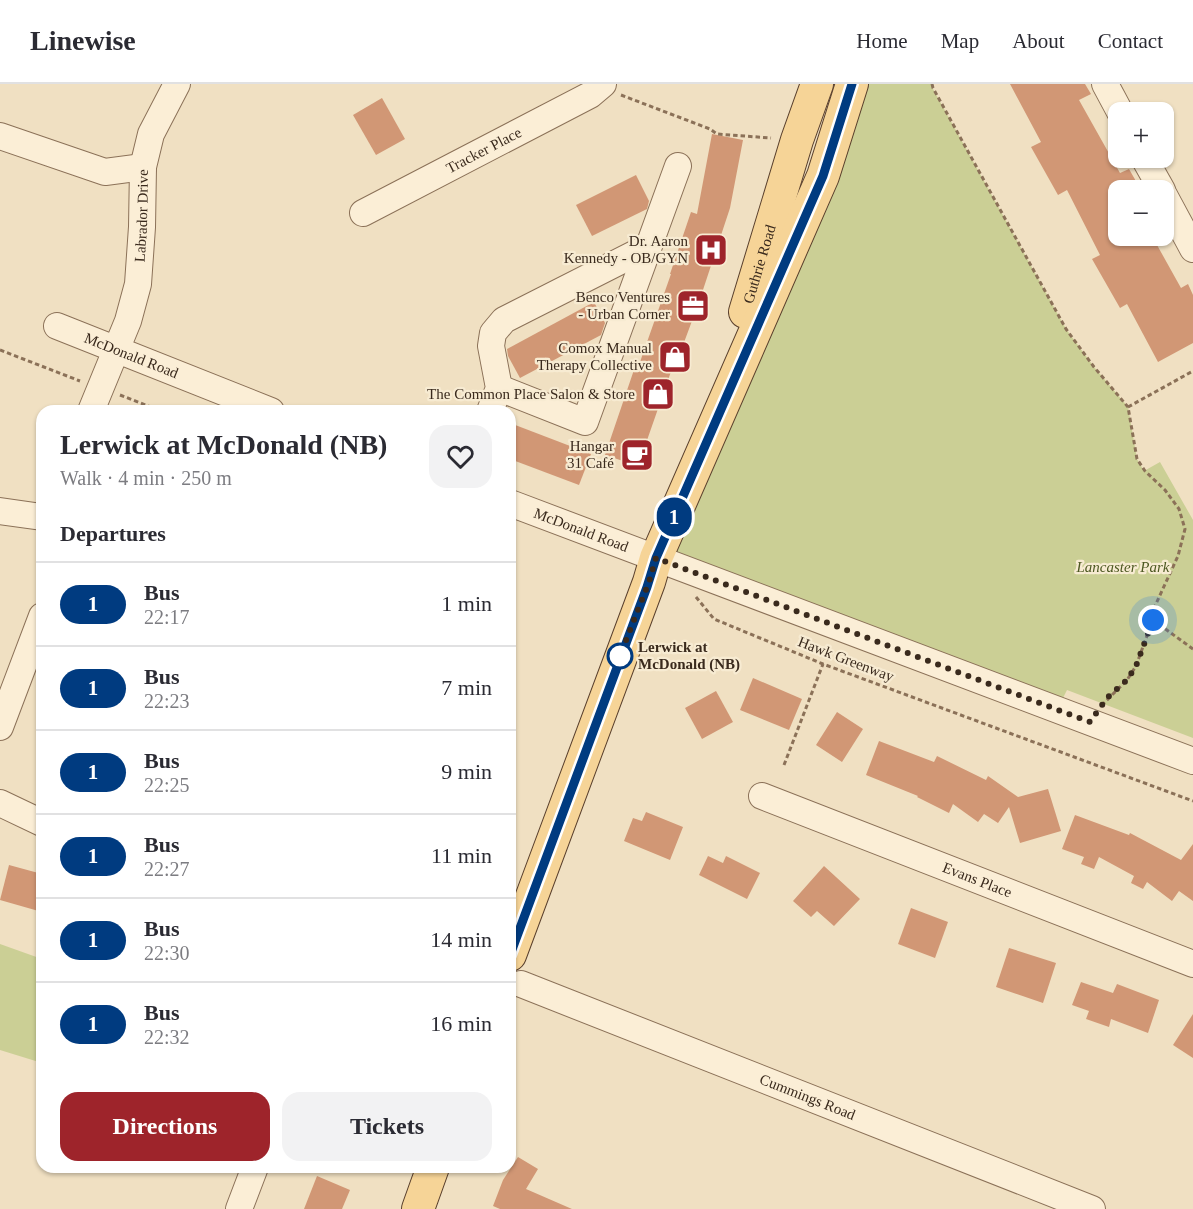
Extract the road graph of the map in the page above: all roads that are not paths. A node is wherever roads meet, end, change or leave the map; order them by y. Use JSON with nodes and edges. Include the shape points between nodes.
{"nodes":[{"id":1,"x":177,"y":84,"type":"edge"},
{"id":2,"x":817,"y":84,"type":"edge"},
{"id":3,"x":852,"y":84,"type":"edge"},
{"id":4,"x":1105,"y":84,"type":"edge"},
{"id":5,"x":611,"y":89,"type":"edge"},
{"id":6,"x":1115,"y":102,"type":"edge"},
{"id":7,"x":0,"y":136,"type":"edge"},
{"id":8,"x":678,"y":166,"type":"dead end"},
{"id":9,"x":143,"y":167,"type":"junction"},
{"id":10,"x":363,"y":213,"type":"dead end"},
{"id":11,"x":1174,"y":214,"type":"edge"},
{"id":12,"x":648,"y":247,"type":"junction"},
{"id":13,"x":1193,"y":249,"type":"edge"},
{"id":14,"x":57,"y":326,"type":"dead end"},
{"id":15,"x":115,"y":350,"type":"junction"},
{"id":16,"x":495,"y":399,"type":"edge"},
{"id":17,"x":93,"y":405,"type":"edge"},
{"id":18,"x":256,"y":405,"type":"edge"},
{"id":19,"x":705,"y":445,"type":"junction"},
{"id":20,"x":516,"y":505,"type":"edge"},
{"id":21,"x":0,"y":511,"type":"edge"},
{"id":22,"x":36,"y":516,"type":"edge"},
{"id":23,"x":656,"y":558,"type":"junction"},
{"id":24,"x":36,"y":632,"type":"edge"},
{"id":25,"x":0,"y":727,"type":"edge"},
{"id":26,"x":1193,"y":761,"type":"edge"},
{"id":27,"x":762,"y":796,"type":"dead end"},
{"id":28,"x":0,"y":803,"type":"edge"},
{"id":29,"x":36,"y":820,"type":"edge"},
{"id":30,"x":516,"y":939,"type":"edge"},
{"id":31,"x":1193,"y":964,"type":"edge"},
{"id":32,"x":521,"y":984,"type":"dead end"},
{"id":33,"x":253,"y":1173,"type":"edge"},
{"id":34,"x":431,"y":1173,"type":"edge"},
{"id":35,"x":239,"y":1209,"type":"edge"},
{"id":36,"x":418,"y":1209,"type":"edge"},
{"id":37,"x":1092,"y":1209,"type":"edge"}],
"edges":[{"from":1,"to":9,"type":"street","name":"Labrador Drive","via":[[151,134]]},
{"from":2,"to":19,"type":"main road","name":"Guthrie Road"},
{"from":3,"to":19,"type":"main road","name":"Guthrie Road","via":[[823,176]]},
{"from":4,"to":6,"type":"street"},
{"from":5,"to":10,"type":"street","name":"Tracker Place","via":[[590,95]]},
{"from":7,"to":9,"type":"street","via":[[105,172]]},
{"from":8,"to":12,"type":"street"},
{"from":9,"to":15,"type":"street","name":"Labrador Drive","via":[[138,284]]},
{"from":11,"to":13,"type":"street"},
{"from":12,"to":16,"type":"street","via":[[504,320],[493,333],[491,346]]},
{"from":12,"to":16,"type":"street","via":[[585,422]]},
{"from":14,"to":15,"type":"street","name":"McDonald Road"},
{"from":15,"to":17,"type":"street","name":"Labrador Drive"},
{"from":15,"to":18,"type":"street","name":"McDonald Road"},
{"from":19,"to":23,"type":"main road","name":"Guthrie Road"},
{"from":20,"to":23,"type":"street","name":"McDonald Road"},
{"from":21,"to":22,"type":"street"},
{"from":23,"to":26,"type":"street","name":"McDonald Road"},
{"from":23,"to":30,"type":"main road","name":"Guthrie Road"},
{"from":24,"to":25,"type":"street"},
{"from":27,"to":31,"type":"street","name":"Evans Place"},
{"from":28,"to":29,"type":"street"},
{"from":32,"to":37,"type":"street","name":"Cummings Road"},
{"from":33,"to":35,"type":"street"},
{"from":34,"to":36,"type":"main road"}]}
